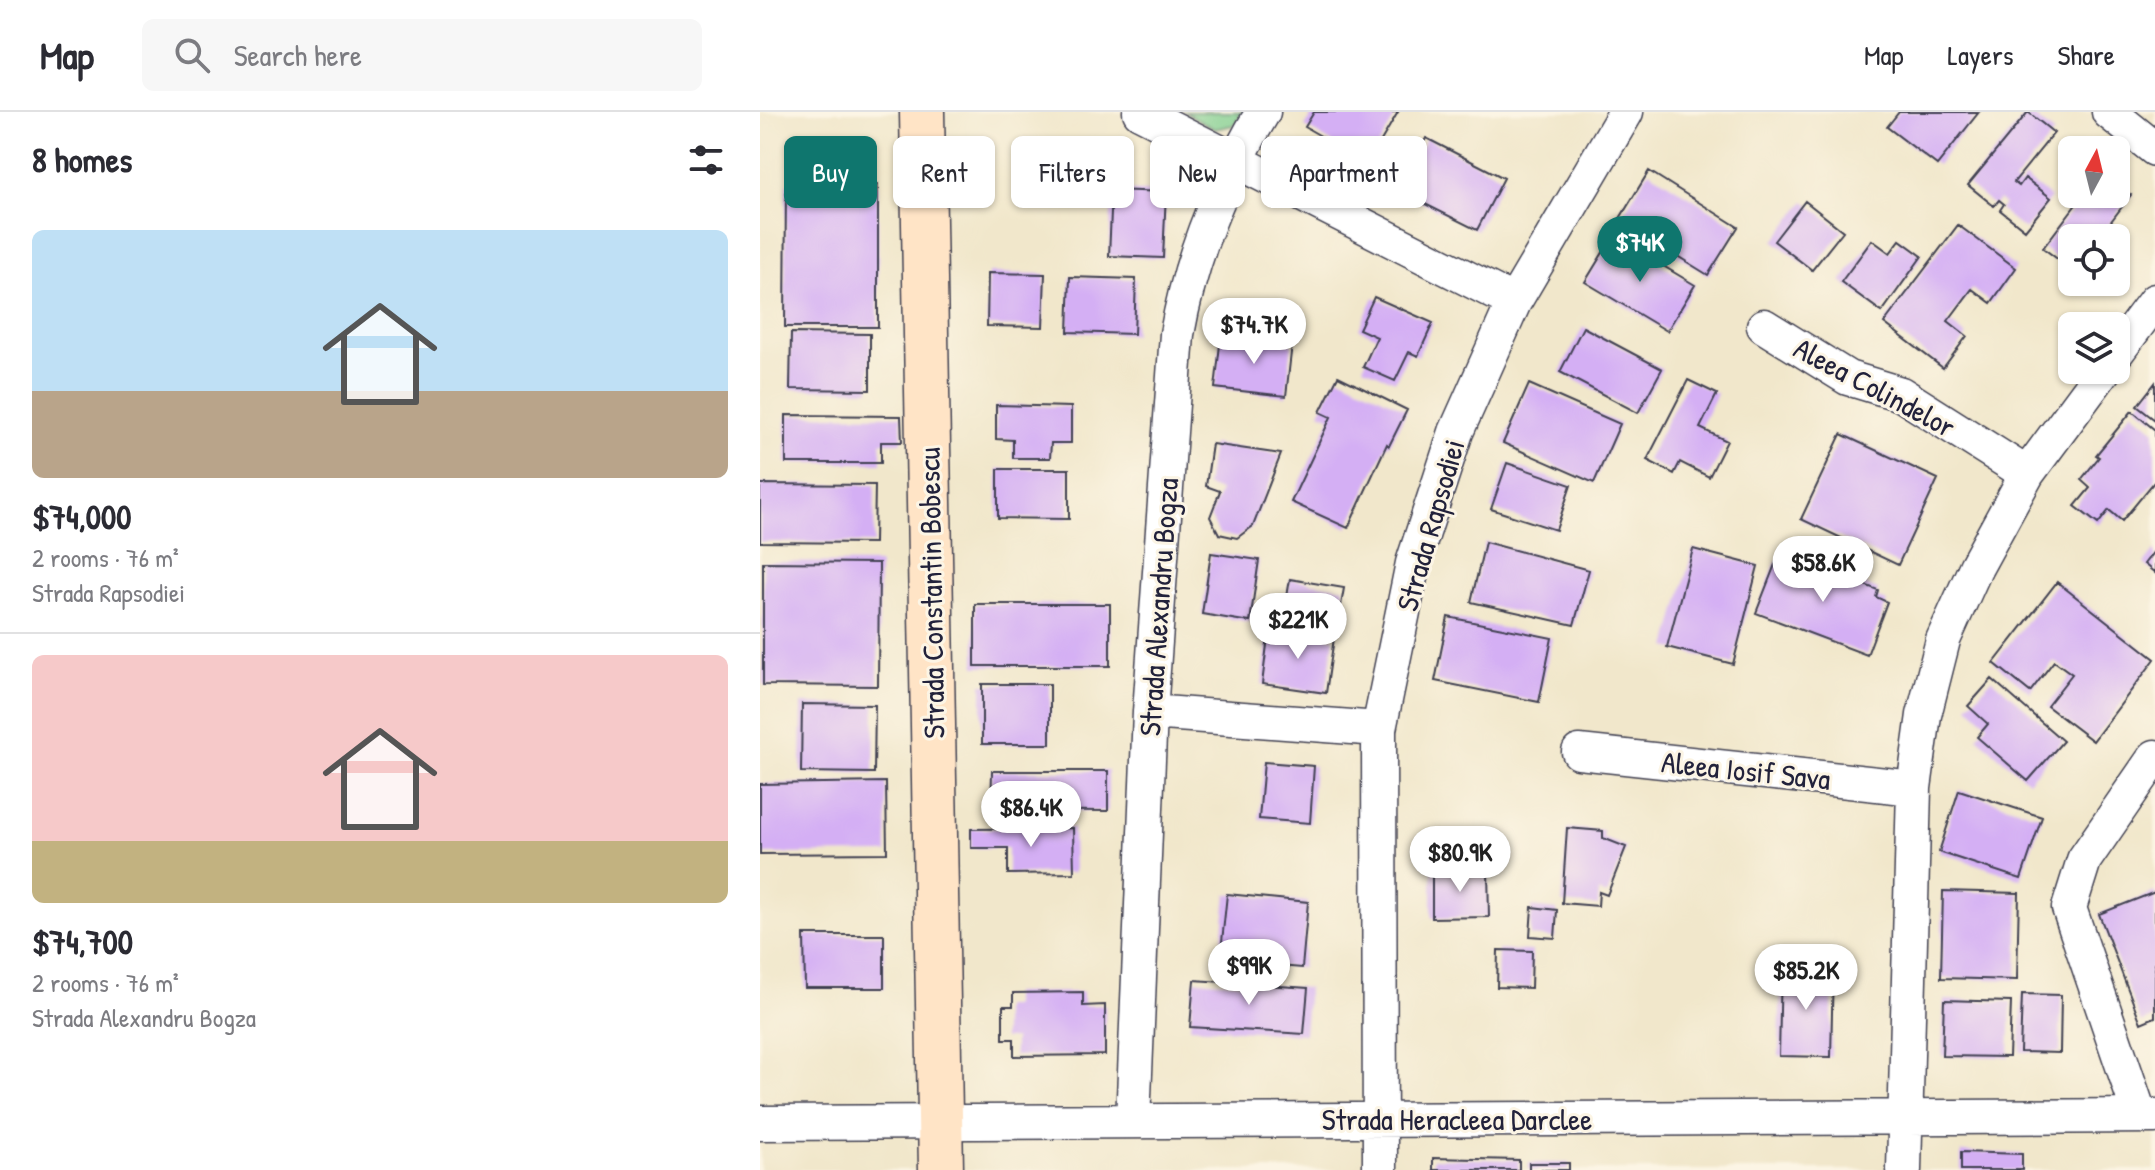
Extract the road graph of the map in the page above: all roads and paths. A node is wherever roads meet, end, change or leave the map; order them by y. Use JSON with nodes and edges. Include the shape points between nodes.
{"nodes":[{"id":1,"x":922,"y":112,"type":"edge"},
{"id":2,"x":1140,"y":112,"type":"edge"},
{"id":3,"x":1263,"y":112,"type":"edge"},
{"id":4,"x":1626,"y":112,"type":"edge"},
{"id":5,"x":2109,"y":112,"type":"edge"},
{"id":6,"x":1187,"y":136,"type":"edge"},
{"id":7,"x":1245,"y":142,"type":"edge"},
{"id":8,"x":2155,"y":149,"type":"edge"},
{"id":9,"x":1245,"y":166,"type":"edge"},
{"id":10,"x":1213,"y":208,"type":"edge"},
{"id":11,"x":2155,"y":301,"type":"edge"},
{"id":12,"x":1514,"y":302,"type":"junction"},
{"id":13,"x":1764,"y":326,"type":"dead end"},
{"id":14,"x":2130,"y":334,"type":"edge"},
{"id":15,"x":2094,"y":384,"type":"edge"},
{"id":16,"x":2027,"y":474,"type":"junction"},
{"id":17,"x":1150,"y":712,"type":"junction"},
{"id":18,"x":1379,"y":729,"type":"junction"},
{"id":19,"x":1579,"y":752,"type":"dead end"},
{"id":20,"x":2155,"y":757,"type":"edge"},
{"id":21,"x":1914,"y":788,"type":"junction"},
{"id":22,"x":2147,"y":1116,"type":"edge"},
{"id":23,"x":1905,"y":1117,"type":"junction"},
{"id":24,"x":1380,"y":1120,"type":"junction"},
{"id":25,"x":1133,"y":1121,"type":"junction"},
{"id":26,"x":942,"y":1122,"type":"junction"},
{"id":27,"x":760,"y":1123,"type":"edge"},
{"id":28,"x":941,"y":1170,"type":"edge"},
{"id":29,"x":1380,"y":1170,"type":"edge"},
{"id":30,"x":1904,"y":1170,"type":"edge"}],
"edges":[{"from":1,"to":26,"type":"street","name":"Strada Constantin Bobescu"},
{"from":2,"to":6,"type":"street"},
{"from":3,"to":7,"type":"street","name":"Strada Alexandru Bogza"},
{"from":4,"to":12,"type":"street","name":"Strada Rapsodiei"},
{"from":5,"to":8,"type":"street"},
{"from":9,"to":12,"type":"street"},
{"from":10,"to":17,"type":"street","name":"Strada Alexandru Bogza","via":[[1184,292],[1177,334]]},
{"from":11,"to":14,"type":"street"},
{"from":12,"to":18,"type":"street","name":"Strada Rapsodiei","via":[[1456,432],[1413,563]]},
{"from":13,"to":16,"type":"street","name":"Aleea Colindelor","via":[[1848,378],[1901,394]]},
{"from":15,"to":16,"type":"street"},
{"from":16,"to":21,"type":"street","via":[[1943,640],[1924,715]]},
{"from":17,"to":18,"type":"street"},
{"from":17,"to":25,"type":"street","name":"Strada Alexandru Bogza"},
{"from":18,"to":24,"type":"street","name":"Strada Rapsodiei"},
{"from":19,"to":21,"type":"street","name":"Aleea Iosif Sava"},
{"from":20,"to":22,"type":"street","via":[[2084,860],[2069,908]]},
{"from":21,"to":23,"type":"street"},
{"from":22,"to":23,"type":"street","name":"Strada Heracleea Darclee"},
{"from":23,"to":24,"type":"street","name":"Strada Heracleea Darclee"},
{"from":23,"to":30,"type":"street"},
{"from":24,"to":25,"type":"street","name":"Strada Heracleea Darclee"},
{"from":24,"to":29,"type":"street","name":"Strada Rapsodiei"},
{"from":25,"to":26,"type":"street","name":"Strada Heracleea Darclee"},
{"from":26,"to":27,"type":"street","name":"Strada Heracleea Darclee"},
{"from":26,"to":28,"type":"street","name":"Strada Constantin Bobescu"}]}
